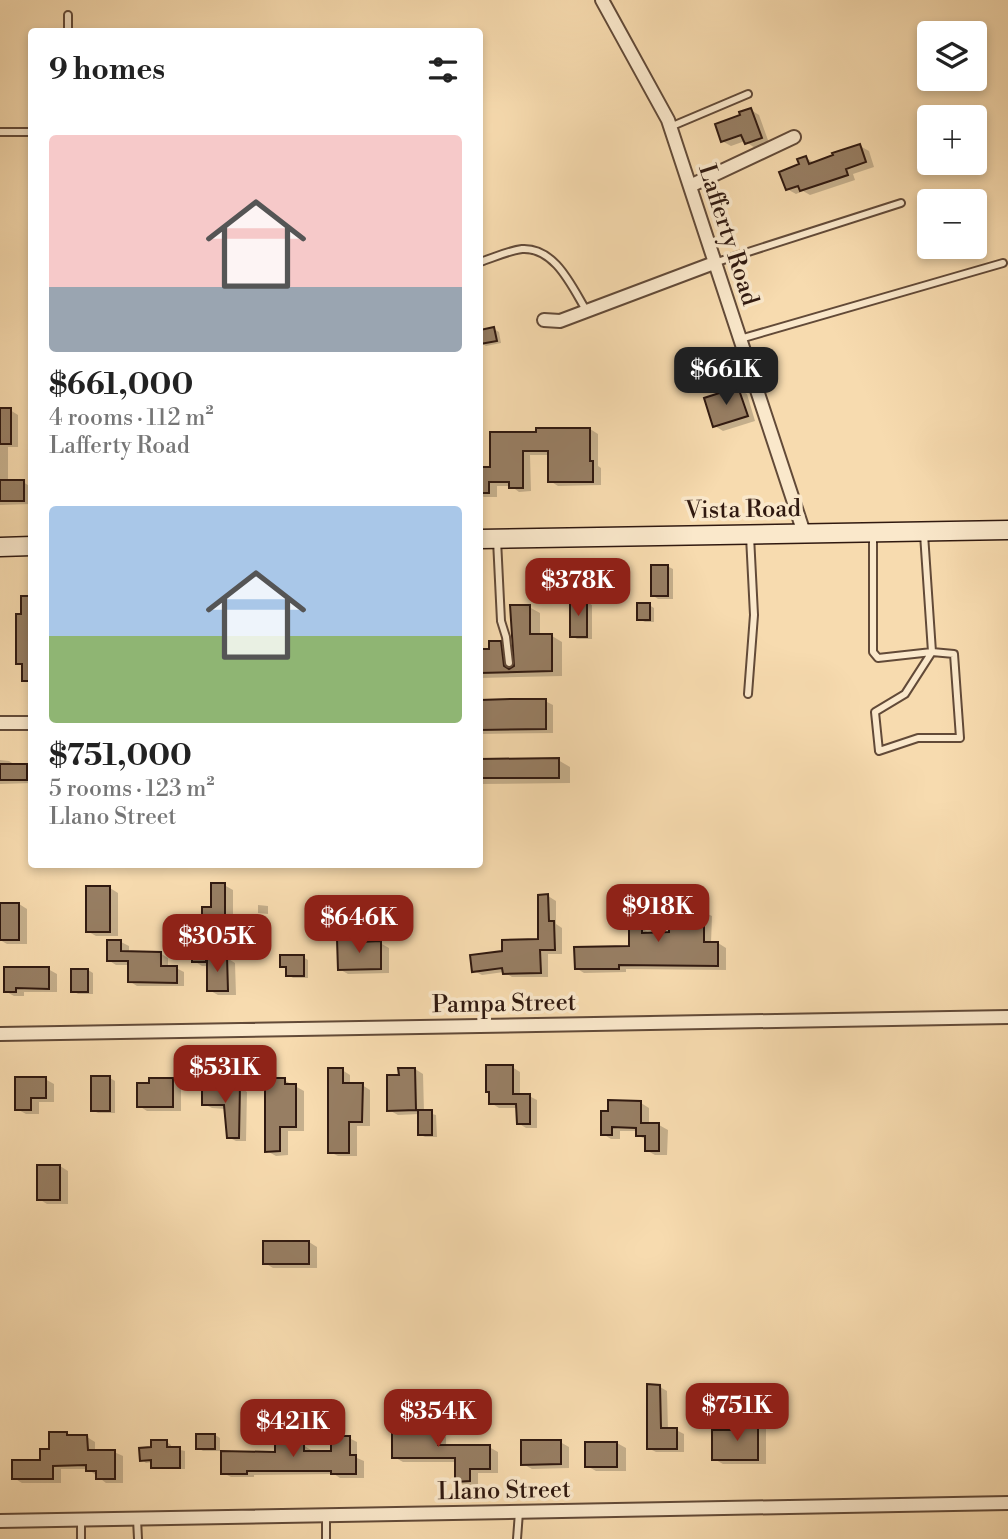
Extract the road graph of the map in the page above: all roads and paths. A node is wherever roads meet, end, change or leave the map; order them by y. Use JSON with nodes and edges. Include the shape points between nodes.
{"nodes":[{"id":1,"x":602,"y":0,"type":"edge"},
{"id":2,"x":68,"y":15,"type":"dead end"},
{"id":3,"x":68,"y":28,"type":"edge"},
{"id":4,"x":748,"y":94,"type":"dead end"},
{"id":5,"x":670,"y":127,"type":"junction"},
{"id":6,"x":0,"y":132,"type":"edge"},
{"id":7,"x":28,"y":132,"type":"edge"},
{"id":8,"x":794,"y":137,"type":"dead end"},
{"id":9,"x":690,"y":186,"type":"junction"},
{"id":10,"x":901,"y":203,"type":"dead end"},
{"id":11,"x":483,"y":261,"type":"edge"},
{"id":12,"x":714,"y":263,"type":"junction"},
{"id":13,"x":1003,"y":263,"type":"dead end"},
{"id":14,"x":587,"y":311,"type":"junction"},
{"id":15,"x":544,"y":320,"type":"dead end"},
{"id":16,"x":740,"y":339,"type":"junction"},
{"id":17,"x":1008,"y":530,"type":"edge"},
{"id":18,"x":873,"y":532,"type":"junction"},
{"id":19,"x":923,"y":532,"type":"junction"},
{"id":20,"x":804,"y":533,"type":"junction"},
{"id":21,"x":750,"y":534,"type":"junction"},
{"id":22,"x":488,"y":539,"type":"edge"},
{"id":23,"x":28,"y":546,"type":"edge"},
{"id":24,"x":0,"y":547,"type":"edge"},
{"id":25,"x":932,"y":652,"type":"junction"},
{"id":26,"x":509,"y":663,"type":"dead end"},
{"id":27,"x":748,"y":694,"type":"dead end"},
{"id":28,"x":0,"y":723,"type":"edge"},
{"id":29,"x":28,"y":723,"type":"edge"},
{"id":30,"x":1008,"y":1017,"type":"edge"},
{"id":31,"x":0,"y":1034,"type":"edge"},
{"id":32,"x":1008,"y":1503,"type":"edge"},
{"id":33,"x":519,"y":1512,"type":"junction"},
{"id":34,"x":326,"y":1515,"type":"junction"},
{"id":35,"x":137,"y":1518,"type":"junction"},
{"id":36,"x":80,"y":1520,"type":"junction"},
{"id":37,"x":0,"y":1521,"type":"edge"},
{"id":38,"x":81,"y":1539,"type":"edge"},
{"id":39,"x":138,"y":1539,"type":"edge"},
{"id":40,"x":326,"y":1539,"type":"edge"},
{"id":41,"x":517,"y":1539,"type":"edge"}],
"edges":[{"from":1,"to":5,"type":"street","name":"Lafferty Road"},
{"from":2,"to":3,"type":"lane"},
{"from":4,"to":5,"type":"lane"},
{"from":5,"to":9,"type":"street","name":"Lafferty Road"},
{"from":6,"to":7,"type":"lane"},
{"from":8,"to":9,"type":"street"},
{"from":9,"to":12,"type":"street","name":"Lafferty Road"},
{"from":10,"to":12,"type":"lane"},
{"from":11,"to":14,"type":"lane","via":[[522,249],[538,252],[556,265]]},
{"from":12,"to":14,"type":"street"},
{"from":12,"to":16,"type":"street","name":"Lafferty Road"},
{"from":13,"to":16,"type":"lane"},
{"from":14,"to":15,"type":"street","via":[[560,321]]},
{"from":16,"to":20,"type":"street","name":"Lafferty Road"},
{"from":17,"to":19,"type":"street","name":"Vista Road"},
{"from":18,"to":19,"type":"street","name":"Vista Road"},
{"from":18,"to":20,"type":"street","name":"Vista Road"},
{"from":18,"to":25,"type":"lane","via":[[874,656]]},
{"from":19,"to":25,"type":"lane"},
{"from":20,"to":21,"type":"street","name":"Vista Road"},
{"from":21,"to":22,"type":"street","name":"Vista Road"},
{"from":21,"to":27,"type":"lane","via":[[754,615]]},
{"from":22,"to":26,"type":"lane"},
{"from":23,"to":24,"type":"street"},
{"from":25,"to":25,"type":"lane","via":[[954,654],[960,738],[918,738],[879,751],[875,712],[905,694]]},
{"from":28,"to":29,"type":"street"},
{"from":30,"to":31,"type":"street","name":"Pampa Street"},
{"from":32,"to":33,"type":"street","name":"Llano Street"},
{"from":33,"to":34,"type":"street","name":"Llano Street"},
{"from":33,"to":41,"type":"lane"},
{"from":34,"to":35,"type":"street","name":"Llano Street"},
{"from":34,"to":40,"type":"lane"},
{"from":35,"to":36,"type":"street","name":"Llano Street"},
{"from":35,"to":39,"type":"lane"},
{"from":36,"to":37,"type":"street","name":"Llano Street"},
{"from":36,"to":38,"type":"lane"}]}
